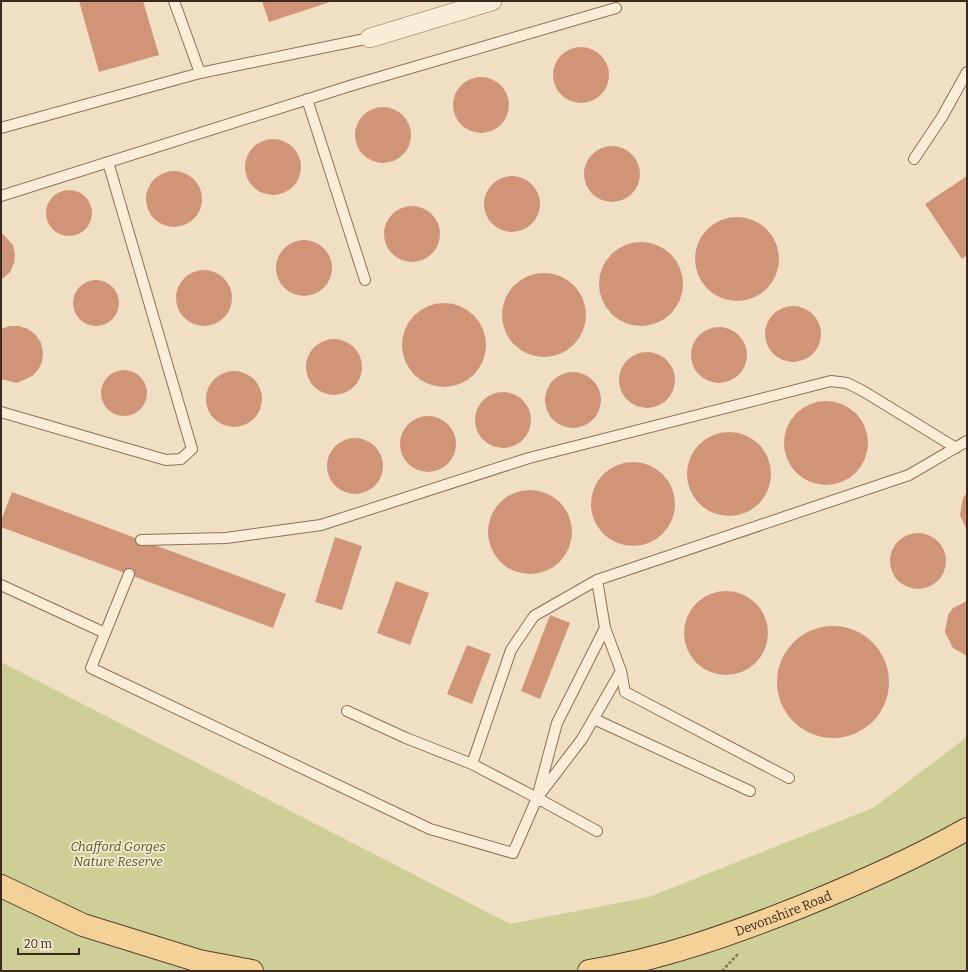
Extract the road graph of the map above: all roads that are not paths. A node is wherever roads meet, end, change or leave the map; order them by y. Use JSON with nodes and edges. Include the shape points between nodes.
{"nodes":[{"id":1,"x":174,"y":1,"type":"edge"},
{"id":2,"x":492,"y":1,"type":"edge"},
{"id":3,"x":467,"y":5,"type":"edge"},
{"id":4,"x":616,"y":8,"type":"dead end"},
{"id":5,"x":370,"y":38,"type":"joint"},
{"id":6,"x":967,"y":72,"type":"edge"},
{"id":7,"x":200,"y":73,"type":"junction"},
{"id":8,"x":307,"y":99,"type":"junction"},
{"id":9,"x":1,"y":128,"type":"edge"},
{"id":10,"x":914,"y":159,"type":"dead end"},
{"id":11,"x":108,"y":162,"type":"junction"},
{"id":12,"x":1,"y":196,"type":"edge"},
{"id":13,"x":365,"y":280,"type":"dead end"},
{"id":14,"x":1,"y":412,"type":"edge"},
{"id":15,"x":967,"y":441,"type":"edge"},
{"id":16,"x":956,"y":448,"type":"junction"},
{"id":17,"x":141,"y":540,"type":"dead end"},
{"id":18,"x":129,"y":574,"type":"dead end"},
{"id":19,"x":597,"y":580,"type":"junction"},
{"id":20,"x":1,"y":585,"type":"edge"},
{"id":21,"x":605,"y":628,"type":"junction"},
{"id":22,"x":105,"y":633,"type":"junction"},
{"id":23,"x":621,"y":671,"type":"junction"},
{"id":24,"x":347,"y":711,"type":"dead end"},
{"id":25,"x":594,"y":719,"type":"junction"},
{"id":26,"x":472,"y":764,"type":"junction"},
{"id":27,"x":788,"y":778,"type":"dead end"},
{"id":28,"x":750,"y":791,"type":"dead end"},
{"id":29,"x":537,"y":798,"type":"junction"},
{"id":30,"x":967,"y":829,"type":"edge"},
{"id":31,"x":597,"y":831,"type":"dead end"},
{"id":32,"x":1,"y":886,"type":"edge"},
{"id":33,"x":252,"y":971,"type":"edge"},
{"id":34,"x":589,"y":971,"type":"edge"}],
"edges":[{"from":1,"to":7,"type":"lane"},
{"from":2,"to":3,"type":"street"},
{"from":3,"to":5,"type":"street"},
{"from":4,"to":8,"type":"lane"},
{"from":5,"to":7,"type":"lane"},
{"from":6,"to":10,"type":"lane","via":[[942,117]]},
{"from":7,"to":9,"type":"lane"},
{"from":8,"to":11,"type":"lane"},
{"from":8,"to":13,"type":"lane"},
{"from":11,"to":12,"type":"lane"},
{"from":11,"to":14,"type":"lane","via":[[192,448],[181,459],[166,460]]},
{"from":15,"to":16,"type":"lane"},
{"from":16,"to":17,"type":"lane","via":[[863,391],[846,383],[831,381],[529,458],[321,525],[226,538]]},
{"from":16,"to":19,"type":"lane","via":[[909,475]]},
{"from":18,"to":22,"type":"lane"},
{"from":19,"to":21,"type":"lane"},
{"from":19,"to":26,"type":"lane","via":[[534,616],[511,650]]},
{"from":20,"to":22,"type":"lane"},
{"from":21,"to":23,"type":"lane"},
{"from":21,"to":29,"type":"lane","via":[[557,723]]},
{"from":22,"to":29,"type":"lane","via":[[91,668],[430,828],[513,853]]},
{"from":23,"to":25,"type":"lane"},
{"from":23,"to":27,"type":"lane","via":[[625,692]]},
{"from":24,"to":26,"type":"lane"},
{"from":25,"to":28,"type":"lane"},
{"from":25,"to":29,"type":"lane"},
{"from":26,"to":29,"type":"lane"},
{"from":29,"to":31,"type":"lane"},
{"from":30,"to":34,"type":"main road","name":"Devonshire Road","via":[[856,884],[749,928],[650,958]]},
{"from":32,"to":33,"type":"main road","via":[[83,925],[199,961]]}]}
